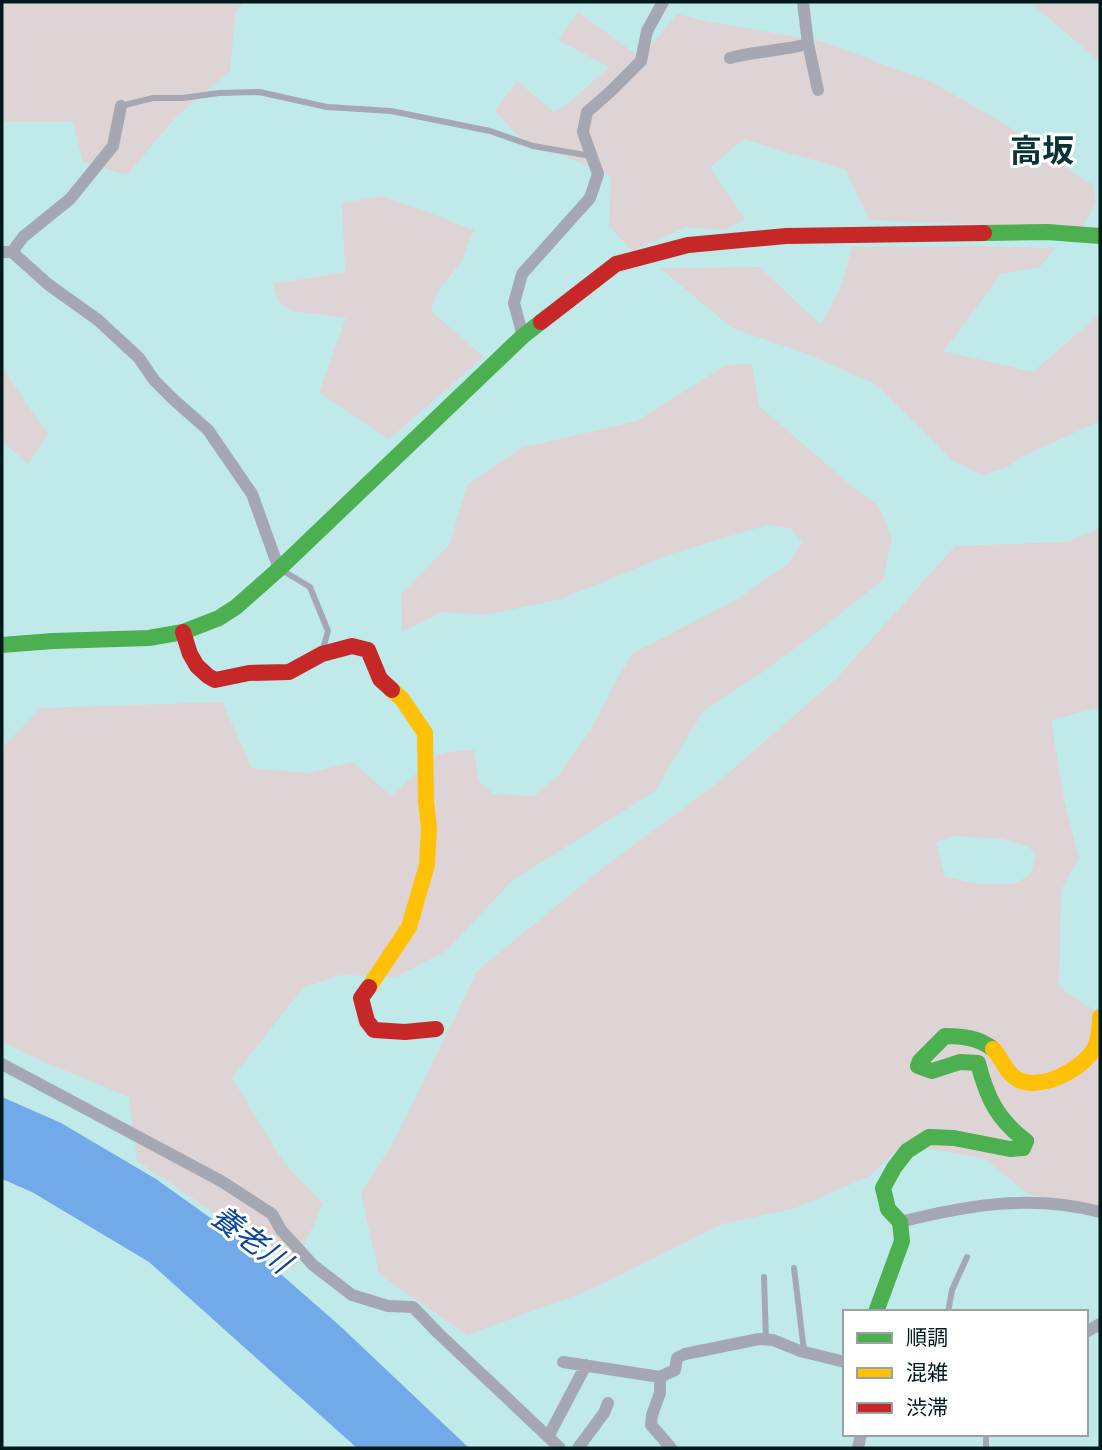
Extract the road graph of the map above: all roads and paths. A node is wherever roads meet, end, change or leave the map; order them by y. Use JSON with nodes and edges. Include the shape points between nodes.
{"nodes":[{"id":1,"x":663,"y":2,"type":"edge"},
{"id":2,"x":803,"y":2,"type":"edge"},
{"id":3,"x":808,"y":44,"type":"junction"},
{"id":4,"x":730,"y":58,"type":"dead end"},
{"id":5,"x":818,"y":90,"type":"dead end"},
{"id":6,"x":121,"y":106,"type":"joint"},
{"id":7,"x":591,"y":156,"type":"junction"},
{"id":8,"x":1100,"y":236,"type":"edge"},
{"id":9,"x":7,"y":252,"type":"edge"},
{"id":10,"x":523,"y":336,"type":"junction"},
{"id":11,"x":279,"y":569,"type":"junction"},
{"id":12,"x":183,"y":632,"type":"junction"},
{"id":13,"x":2,"y":645,"type":"edge"},
{"id":14,"x":322,"y":654,"type":"junction"},
{"id":15,"x":1100,"y":1017,"type":"edge"},
{"id":16,"x":436,"y":1029,"type":"dead end"},
{"id":17,"x":2,"y":1064,"type":"edge"},
{"id":18,"x":1100,"y":1212,"type":"edge"},
{"id":19,"x":900,"y":1222,"type":"junction"},
{"id":20,"x":967,"y":1257,"type":"dead end"},
{"id":21,"x":794,"y":1268,"type":"dead end"},
{"id":22,"x":764,"y":1277,"type":"dead end"},
{"id":23,"x":877,"y":1310,"type":"edge"},
{"id":24,"x":948,"y":1310,"type":"edge"},
{"id":25,"x":766,"y":1339,"type":"junction"},
{"id":26,"x":804,"y":1353,"type":"junction"},
{"id":27,"x":563,"y":1362,"type":"dead end"},
{"id":28,"x":843,"y":1362,"type":"edge"},
{"id":29,"x":586,"y":1365,"type":"junction"},
{"id":30,"x":660,"y":1377,"type":"junction"},
{"id":31,"x":607,"y":1403,"type":"dead end"},
{"id":32,"x":548,"y":1437,"type":"junction"},
{"id":33,"x":560,"y":1448,"type":"edge"},
{"id":34,"x":578,"y":1448,"type":"edge"},
{"id":35,"x":671,"y":1448,"type":"edge"}],
"edges":[{"from":1,"to":7,"type":"street","via":[[647,31],[641,61],[587,112],[583,132]]},
{"from":2,"to":3,"type":"street"},
{"from":3,"to":4,"type":"street"},
{"from":3,"to":5,"type":"street"},
{"from":6,"to":7,"type":"lane","via":[[153,98],[259,92],[327,107],[391,111]]},
{"from":6,"to":9,"type":"street","via":[[113,146],[70,199]]},
{"from":7,"to":10,"type":"street","via":[[598,174],[590,198],[522,274],[514,303]]},
{"from":8,"to":10,"type":"street","via":[[1047,232],[800,236],[688,245],[616,264]]},
{"from":9,"to":11,"type":"street","via":[[98,320],[208,430],[252,494]]},
{"from":10,"to":11,"type":"street"},
{"from":11,"to":12,"type":"street","via":[[236,607]]},
{"from":11,"to":14,"type":"lane","via":[[310,587],[328,631]]},
{"from":12,"to":13,"type":"street","via":[[149,638]]},
{"from":12,"to":14,"type":"street","via":[[190,659],[200,672],[215,680],[289,672]]},
{"from":14,"to":16,"type":"street","via":[[352,646],[368,650],[380,679],[402,699],[425,733],[428,865],[409,927],[361,998],[374,1030],[412,1033]]},
{"from":15,"to":19,"type":"street","via":[[1094,1049],[1085,1061],[1052,1080],[1032,1085],[1014,1077],[998,1053],[982,1041],[945,1036],[930,1049],[918,1066],[932,1070],[961,1062],[978,1063],[1000,1119],[1026,1141],[1023,1148],[1010,1149],[929,1138],[907,1151],[883,1188],[888,1209]]},
{"from":17,"to":32,"type":"street","via":[[221,1181],[272,1214],[313,1265],[352,1295],[388,1306],[414,1307]]},
{"from":18,"to":19,"type":"street","via":[[1026,1202],[975,1206]]},
{"from":19,"to":23,"type":"street","via":[[902,1241]]},
{"from":20,"to":24,"type":"lane"},
{"from":21,"to":26,"type":"lane"},
{"from":22,"to":25,"type":"lane"},
{"from":25,"to":26,"type":"street"},
{"from":25,"to":30,"type":"street","via":[[685,1354],[677,1357],[675,1370]]},
{"from":26,"to":28,"type":"street"},
{"from":27,"to":29,"type":"street"},
{"from":29,"to":30,"type":"street"},
{"from":29,"to":32,"type":"street"},
{"from":30,"to":35,"type":"street","via":[[651,1424]]},
{"from":31,"to":34,"type":"street"},
{"from":32,"to":33,"type":"street"}]}
